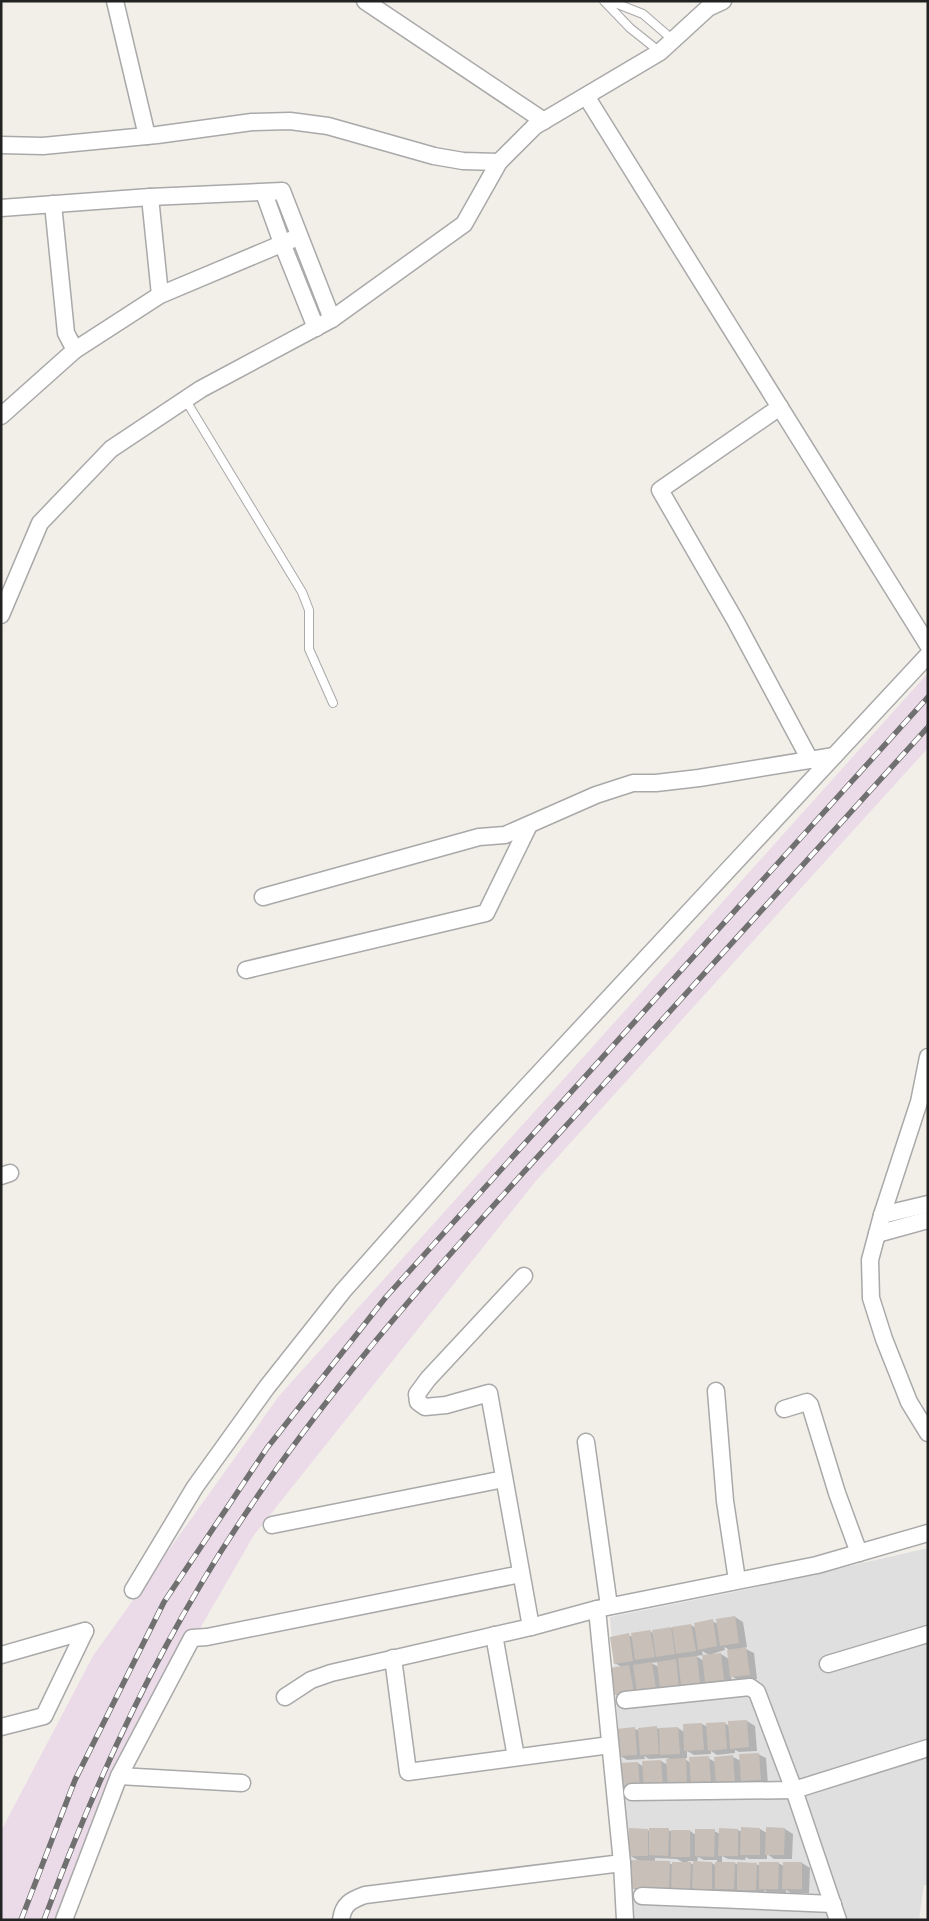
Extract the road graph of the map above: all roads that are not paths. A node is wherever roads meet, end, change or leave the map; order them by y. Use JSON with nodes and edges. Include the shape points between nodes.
{"nodes":[{"id":1,"x":115,"y":1,"type":"edge"},
{"id":2,"x":365,"y":1,"type":"edge"},
{"id":3,"x":604,"y":1,"type":"edge"},
{"id":4,"x":610,"y":1,"type":"edge"},
{"id":5,"x":723,"y":1,"type":"edge"},
{"id":6,"x":673,"y":40,"type":"junction"},
{"id":7,"x":660,"y":52,"type":"junction"},
{"id":8,"x":586,"y":96,"type":"junction"},
{"id":9,"x":544,"y":121,"type":"junction"},
{"id":10,"x":147,"y":136,"type":"junction"},
{"id":11,"x":1,"y":145,"type":"edge"},
{"id":12,"x":499,"y":162,"type":"junction"},
{"id":13,"x":264,"y":193,"type":"junction"},
{"id":14,"x":150,"y":197,"type":"junction"},
{"id":15,"x":53,"y":204,"type":"junction"},
{"id":16,"x":1,"y":208,"type":"edge"},
{"id":17,"x":298,"y":237,"type":"junction"},
{"id":18,"x":282,"y":243,"type":"junction"},
{"id":19,"x":160,"y":295,"type":"junction"},
{"id":20,"x":332,"y":319,"type":"junction"},
{"id":21,"x":316,"y":328,"type":"junction"},
{"id":22,"x":75,"y":350,"type":"junction"},
{"id":23,"x":185,"y":399,"type":"junction"},
{"id":24,"x":780,"y":407,"type":"junction"},
{"id":25,"x":1,"y":416,"type":"edge"},
{"id":26,"x":1,"y":614,"type":"edge"},
{"id":27,"x":928,"y":645,"type":"edge"},
{"id":28,"x":928,"y":655,"type":"edge"},
{"id":29,"x":333,"y":703,"type":"dead end"},
{"id":30,"x":834,"y":756,"type":"junction"},
{"id":31,"x":810,"y":760,"type":"junction"},
{"id":32,"x":529,"y":825,"type":"junction"},
{"id":33,"x":263,"y":896,"type":"dead end"},
{"id":34,"x":246,"y":970,"type":"dead end"},
{"id":35,"x":928,"y":1057,"type":"edge"},
{"id":36,"x":928,"y":1204,"type":"edge"},
{"id":37,"x":882,"y":1215,"type":"junction"},
{"id":38,"x":928,"y":1220,"type":"edge"},
{"id":39,"x":877,"y":1234,"type":"junction"},
{"id":40,"x":524,"y":1276,"type":"dead end"},
{"id":41,"x":716,"y":1391,"type":"dead end"},
{"id":42,"x":784,"y":1409,"type":"dead end"},
{"id":43,"x":928,"y":1433,"type":"edge"},
{"id":44,"x":586,"y":1442,"type":"dead end"},
{"id":45,"x":504,"y":1479,"type":"junction"},
{"id":46,"x":272,"y":1525,"type":"dead end"},
{"id":47,"x":928,"y":1533,"type":"edge"},
{"id":48,"x":859,"y":1553,"type":"junction"},
{"id":49,"x":521,"y":1574,"type":"junction"},
{"id":50,"x":737,"y":1580,"type":"junction"},
{"id":51,"x":133,"y":1590,"type":"dead end"},
{"id":52,"x":603,"y":1608,"type":"junction"},
{"id":53,"x":531,"y":1627,"type":"junction"},
{"id":54,"x":928,"y":1634,"type":"edge"},
{"id":55,"x":494,"y":1635,"type":"junction"},
{"id":56,"x":1,"y":1655,"type":"edge"},
{"id":57,"x":393,"y":1658,"type":"junction"},
{"id":58,"x":828,"y":1664,"type":"dead end"},
{"id":59,"x":285,"y":1697,"type":"dead end"},
{"id":60,"x":625,"y":1700,"type":"dead end"},
{"id":61,"x":1,"y":1727,"type":"edge"},
{"id":62,"x":610,"y":1744,"type":"junction"},
{"id":63,"x":927,"y":1751,"type":"edge"},
{"id":64,"x":516,"y":1757,"type":"junction"},
{"id":65,"x":119,"y":1776,"type":"junction"},
{"id":66,"x":242,"y":1783,"type":"dead end"},
{"id":67,"x":794,"y":1790,"type":"junction"},
{"id":68,"x":632,"y":1792,"type":"dead end"},
{"id":69,"x":622,"y":1863,"type":"junction"},
{"id":70,"x":642,"y":1896,"type":"dead end"},
{"id":71,"x":835,"y":1912,"type":"edge"},
{"id":72,"x":64,"y":1920,"type":"edge"},
{"id":73,"x":341,"y":1920,"type":"edge"},
{"id":74,"x":625,"y":1920,"type":"edge"}],
"edges":[{"from":1,"to":10,"type":"street"},
{"from":2,"to":9,"type":"street"},
{"from":3,"to":7,"type":"lane"},
{"from":4,"to":6,"type":"lane","via":[[643,14]]},
{"from":5,"to":6,"type":"street","via":[[708,8]]},
{"from":6,"to":7,"type":"street"},
{"from":7,"to":8,"type":"street"},
{"from":8,"to":9,"type":"street"},
{"from":8,"to":24,"type":"street"},
{"from":9,"to":12,"type":"street"},
{"from":10,"to":11,"type":"street","via":[[43,146]]},
{"from":10,"to":12,"type":"street","via":[[252,122],[290,121],[328,126],[434,156]]},
{"from":12,"to":20,"type":"street","via":[[464,224]]},
{"from":13,"to":14,"type":"street"},
{"from":13,"to":17,"type":"street","via":[[282,191]]},
{"from":13,"to":18,"type":"street"},
{"from":14,"to":15,"type":"street"},
{"from":14,"to":19,"type":"street"},
{"from":15,"to":16,"type":"street"},
{"from":15,"to":22,"type":"street","via":[[66,333]]},
{"from":17,"to":18,"type":"street"},
{"from":17,"to":20,"type":"street"},
{"from":18,"to":19,"type":"street"},
{"from":18,"to":21,"type":"street"},
{"from":19,"to":22,"type":"street"},
{"from":20,"to":21,"type":"street"},
{"from":21,"to":23,"type":"street"},
{"from":22,"to":25,"type":"street"},
{"from":23,"to":26,"type":"street","via":[[111,449],[40,523]]},
{"from":23,"to":29,"type":"lane","via":[[302,592],[309,610],[309,649]]},
{"from":24,"to":27,"type":"street"},
{"from":24,"to":31,"type":"street","via":[[660,490]]},
{"from":28,"to":30,"type":"street"},
{"from":30,"to":31,"type":"street"},
{"from":30,"to":51,"type":"street","via":[[476,1141],[343,1291],[267,1387],[206,1472]]},
{"from":31,"to":32,"type":"street","via":[[699,778],[633,783],[596,795]]},
{"from":32,"to":33,"type":"street","via":[[504,835],[479,836]]},
{"from":32,"to":34,"type":"street","via":[[486,913]]},
{"from":35,"to":37,"type":"street","via":[[919,1102]]},
{"from":36,"to":37,"type":"street"},
{"from":37,"to":39,"type":"street"},
{"from":38,"to":39,"type":"street"},
{"from":39,"to":43,"type":"street","via":[[870,1260],[870,1298],[909,1402]]},
{"from":40,"to":45,"type":"street","via":[[428,1379],[418,1394],[418,1402],[425,1407],[446,1405],[488,1393]]},
{"from":41,"to":50,"type":"street","via":[[725,1501]]},
{"from":42,"to":48,"type":"street","via":[[807,1402],[810,1405]]},
{"from":44,"to":52,"type":"street"},
{"from":45,"to":46,"type":"street"},
{"from":45,"to":49,"type":"street"},
{"from":47,"to":48,"type":"street"},
{"from":48,"to":50,"type":"street","via":[[817,1565]]},
{"from":49,"to":53,"type":"street"},
{"from":49,"to":65,"type":"street","via":[[192,1638]]},
{"from":50,"to":52,"type":"street"},
{"from":52,"to":53,"type":"street"},
{"from":52,"to":62,"type":"street"},
{"from":53,"to":55,"type":"street"},
{"from":54,"to":58,"type":"street"},
{"from":55,"to":57,"type":"street"},
{"from":55,"to":64,"type":"street"},
{"from":56,"to":61,"type":"street","via":[[85,1630],[44,1716]]},
{"from":57,"to":59,"type":"street","via":[[311,1680]]},
{"from":57,"to":64,"type":"street","via":[[408,1772]]},
{"from":60,"to":67,"type":"street","via":[[750,1687],[757,1692]]},
{"from":62,"to":64,"type":"street"},
{"from":62,"to":69,"type":"street"},
{"from":63,"to":67,"type":"street"},
{"from":65,"to":66,"type":"street"},
{"from":65,"to":72,"type":"street"},
{"from":67,"to":68,"type":"street"},
{"from":67,"to":71,"type":"street"},
{"from":69,"to":73,"type":"street","via":[[365,1895],[350,1901],[342,1909]]},
{"from":69,"to":74,"type":"street"},
{"from":70,"to":71,"type":"street"}]}
